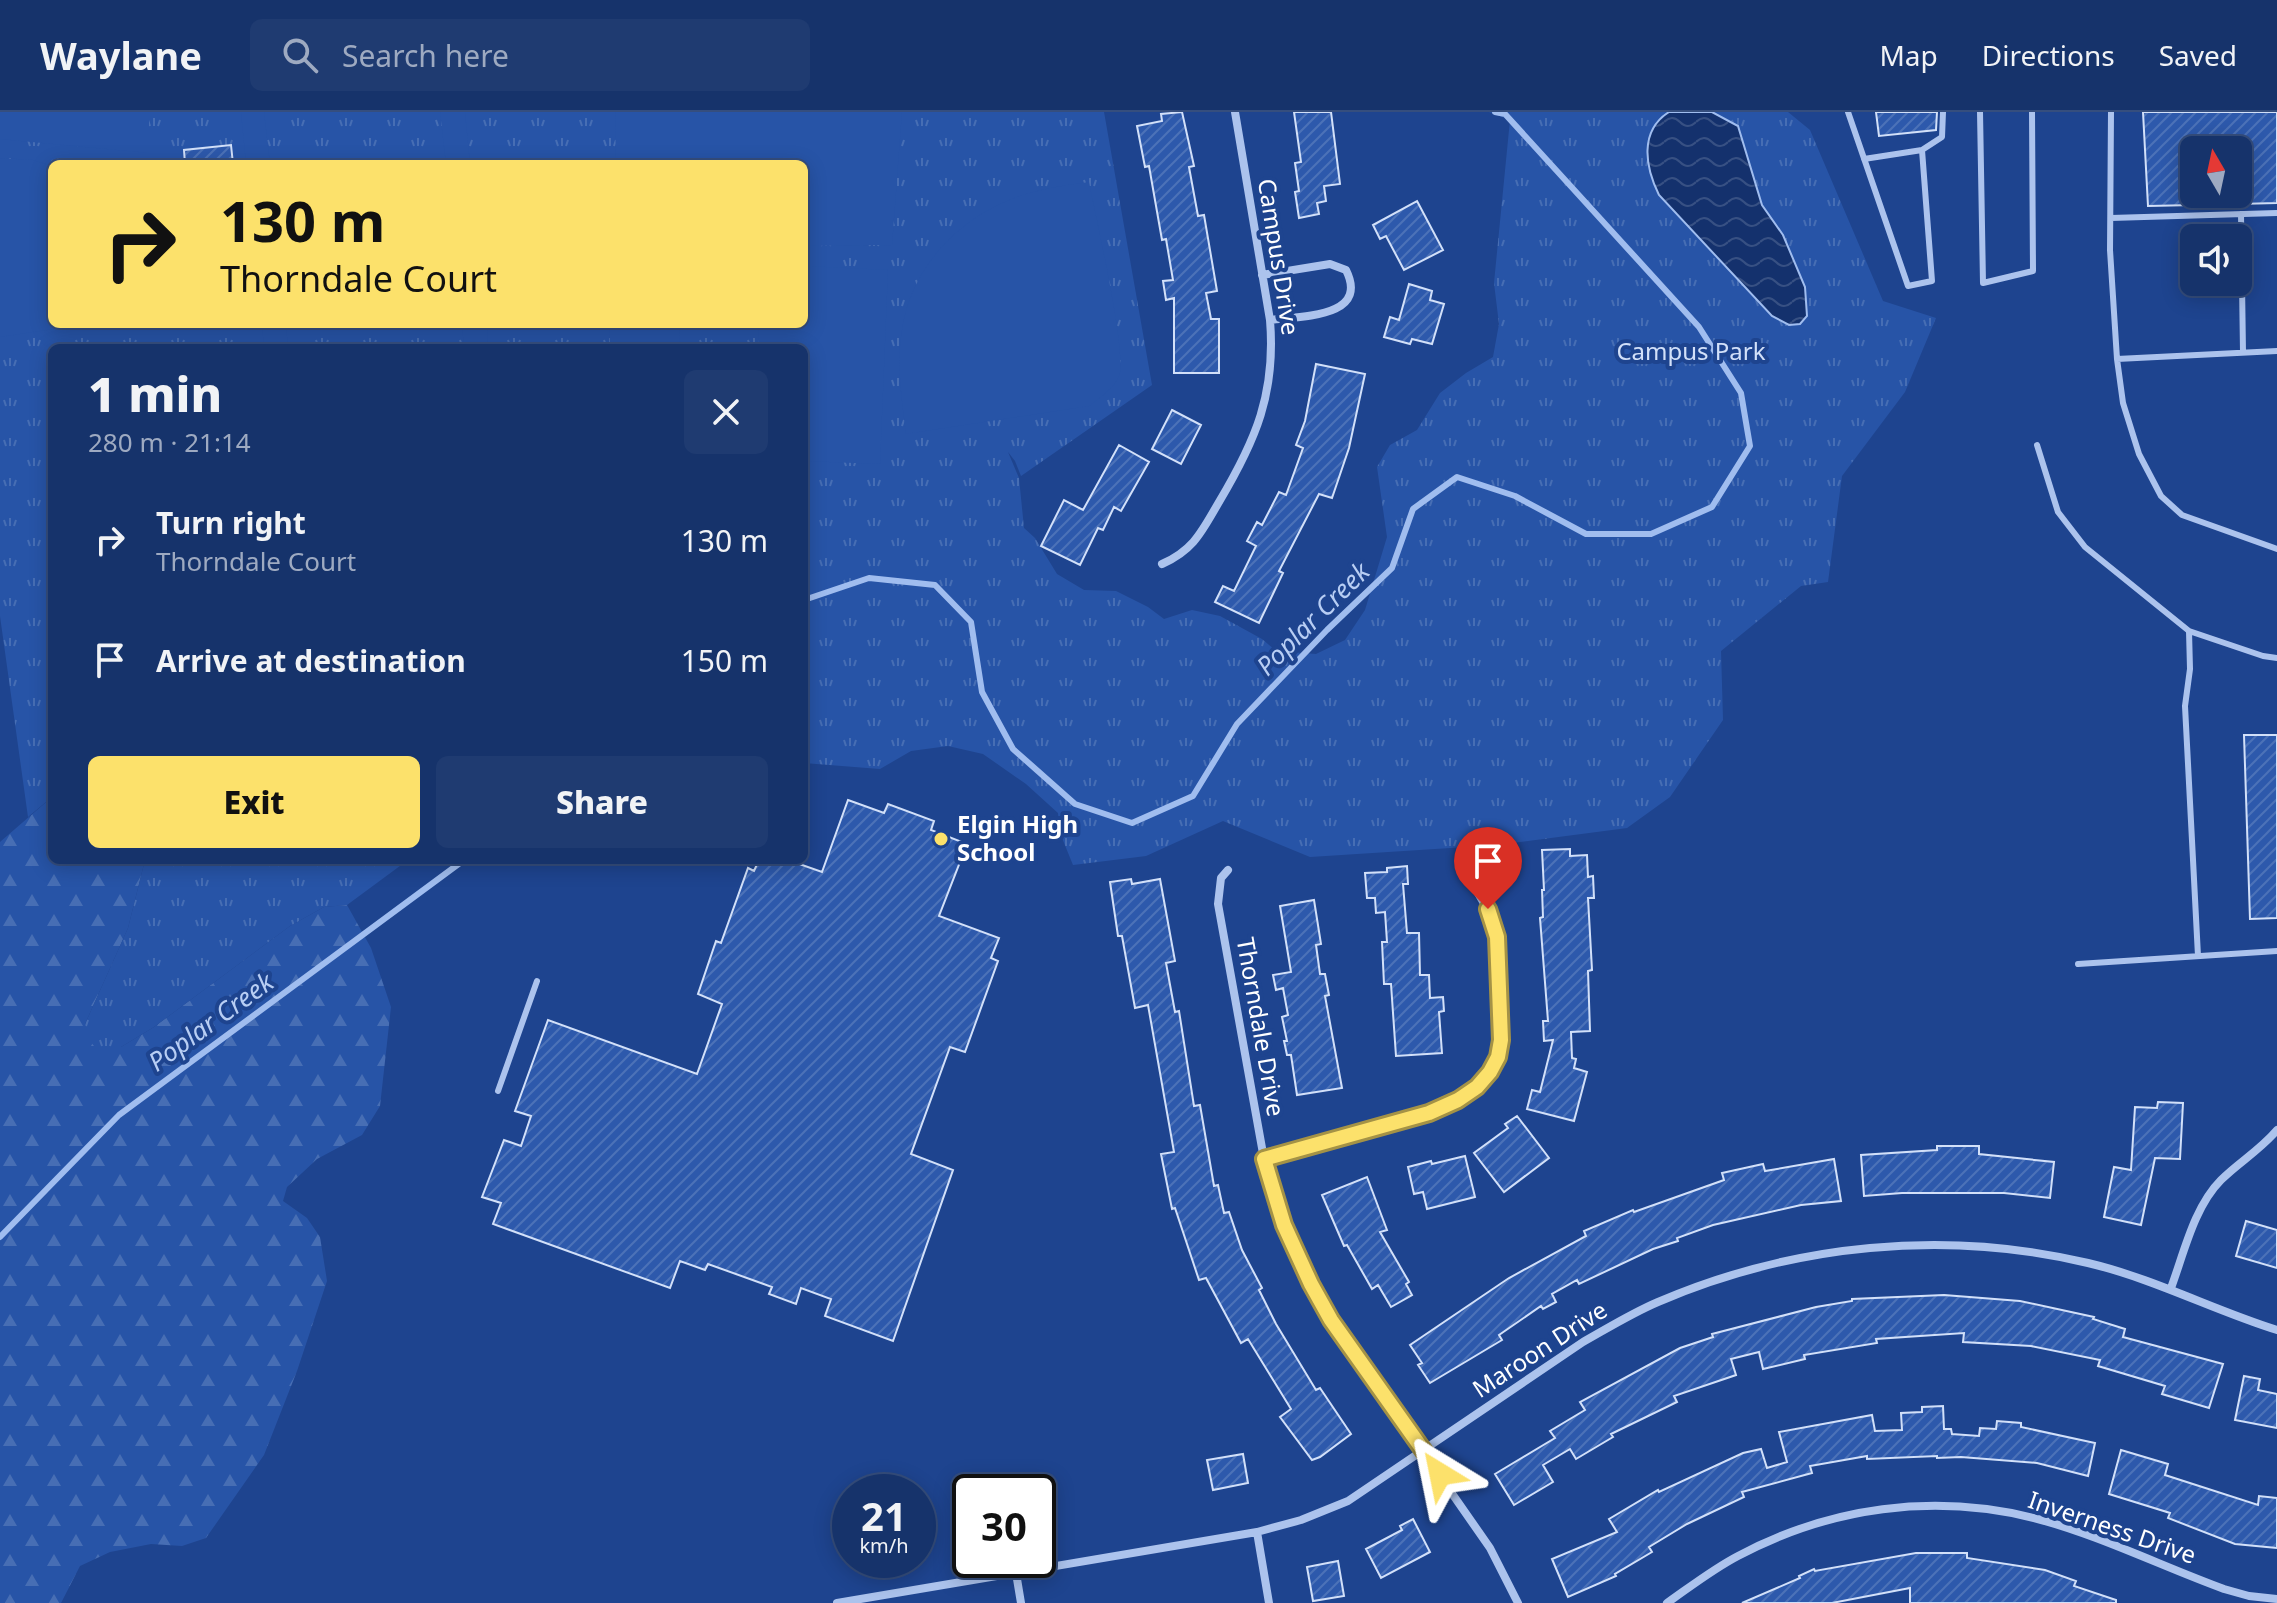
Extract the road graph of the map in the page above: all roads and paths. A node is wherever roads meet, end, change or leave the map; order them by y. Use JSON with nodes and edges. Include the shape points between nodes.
{"nodes":[{"id":1,"x":1235,"y":112,"type":"edge"},
{"id":2,"x":1848,"y":112,"type":"edge"},
{"id":3,"x":1943,"y":112,"type":"edge"},
{"id":4,"x":1980,"y":112,"type":"edge"},
{"id":5,"x":2032,"y":112,"type":"edge"},
{"id":6,"x":2111,"y":112,"type":"edge"},
{"id":7,"x":1922,"y":150,"type":"junction"},
{"id":8,"x":1864,"y":159,"type":"junction"},
{"id":9,"x":2277,"y":213,"type":"edge"},
{"id":10,"x":2241,"y":214,"type":"junction"},
{"id":11,"x":2111,"y":218,"type":"junction"},
{"id":12,"x":1262,"y":275,"type":"junction"},
{"id":13,"x":1270,"y":320,"type":"junction"},
{"id":14,"x":2277,"y":351,"type":"edge"},
{"id":15,"x":2243,"y":352,"type":"junction"},
{"id":16,"x":2117,"y":359,"type":"junction"},
{"id":17,"x":2037,"y":445,"type":"dead end"},
{"id":18,"x":2277,"y":549,"type":"edge"},
{"id":19,"x":1162,"y":564,"type":"dead end"},
{"id":20,"x":2189,"y":631,"type":"junction"},
{"id":21,"x":2277,"y":658,"type":"edge"},
{"id":22,"x":1228,"y":870,"type":"dead end"},
{"id":23,"x":1478,"y":893,"type":"dead end"},
{"id":24,"x":2277,"y":951,"type":"edge"},
{"id":25,"x":2198,"y":956,"type":"junction"},
{"id":26,"x":2078,"y":964,"type":"dead end"},
{"id":27,"x":537,"y":981,"type":"dead end"},
{"id":28,"x":498,"y":1091,"type":"dead end"},
{"id":29,"x":2277,"y":1130,"type":"edge"},
{"id":30,"x":1264,"y":1159,"type":"junction"},
{"id":31,"x":2171,"y":1288,"type":"junction"},
{"id":32,"x":2277,"y":1330,"type":"edge"},
{"id":33,"x":1424,"y":1450,"type":"junction"},
{"id":34,"x":1257,"y":1532,"type":"junction"},
{"id":35,"x":1056,"y":1566,"type":"edge"},
{"id":36,"x":986,"y":1578,"type":"edge"},
{"id":37,"x":1017,"y":1578,"type":"edge"},
{"id":38,"x":2277,"y":1599,"type":"edge"},
{"id":39,"x":837,"y":1603,"type":"edge"},
{"id":40,"x":1021,"y":1603,"type":"edge"},
{"id":41,"x":1269,"y":1603,"type":"edge"},
{"id":42,"x":1518,"y":1603,"type":"edge"},
{"id":43,"x":1667,"y":1603,"type":"edge"}],
"edges":[{"from":1,"to":12,"type":"street","name":"Campus Drive"},
{"from":2,"to":8,"type":"lane"},
{"from":3,"to":7,"type":"lane","via":[[1942,137]]},
{"from":4,"to":5,"type":"lane","via":[[1983,283],[2033,271]]},
{"from":6,"to":11,"type":"lane"},
{"from":7,"to":8,"type":"lane"},
{"from":7,"to":8,"type":"lane","via":[[1932,281],[1908,286]]},
{"from":9,"to":10,"type":"lane"},
{"from":10,"to":11,"type":"lane"},
{"from":10,"to":15,"type":"lane"},
{"from":11,"to":16,"type":"lane"},
{"from":12,"to":13,"type":"street","name":"Campus Drive"},
{"from":12,"to":13,"type":"street","via":[[1330,264],[1346,270],[1351,281],[1350,297],[1342,307]]},
{"from":13,"to":19,"type":"street","name":"Campus Drive","via":[[1270,379],[1258,429],[1200,535],[1190,548]]},
{"from":14,"to":15,"type":"lane"},
{"from":15,"to":16,"type":"lane"},
{"from":16,"to":18,"type":"lane","via":[[2139,454],[2161,496],[2182,515]]},
{"from":17,"to":20,"type":"lane","via":[[2058,512],[2085,547]]},
{"from":20,"to":21,"type":"lane"},
{"from":20,"to":25,"type":"lane","via":[[2185,706]]},
{"from":22,"to":30,"type":"street","name":"Thorndale Drive","via":[[1221,878],[1218,904]]},
{"from":23,"to":30,"type":"street","via":[[1497,937],[1501,1040],[1490,1072],[1477,1087],[1429,1113]]},
{"from":24,"to":25,"type":"lane"},
{"from":25,"to":26,"type":"lane"},
{"from":27,"to":28,"type":"lane"},
{"from":29,"to":31,"type":"street","via":[[2207,1196]]},
{"from":30,"to":33,"type":"street","name":"Thorndale Drive","via":[[1284,1225],[1311,1284]]},
{"from":31,"to":32,"type":"street","name":"Maroon Drive"},
{"from":31,"to":33,"type":"street","name":"Maroon Drive","via":[[2087,1263],[1966,1245],[1858,1248],[1784,1262],[1700,1286],[1622,1320]]},
{"from":33,"to":34,"type":"street","name":"Maroon Drive","via":[[1348,1501]]},
{"from":33,"to":42,"type":"street","name":"Thorndale Drive","via":[[1490,1548]]},
{"from":34,"to":35,"type":"street","name":"Maroon Drive"},
{"from":34,"to":41,"type":"street"},
{"from":36,"to":39,"type":"street","name":"Maroon Drive"},
{"from":37,"to":40,"type":"street"},
{"from":38,"to":43,"type":"street","name":"Inverness Drive","via":[[2224,1589],[2034,1518],[1912,1505],[1800,1528],[1735,1557]]}]}
